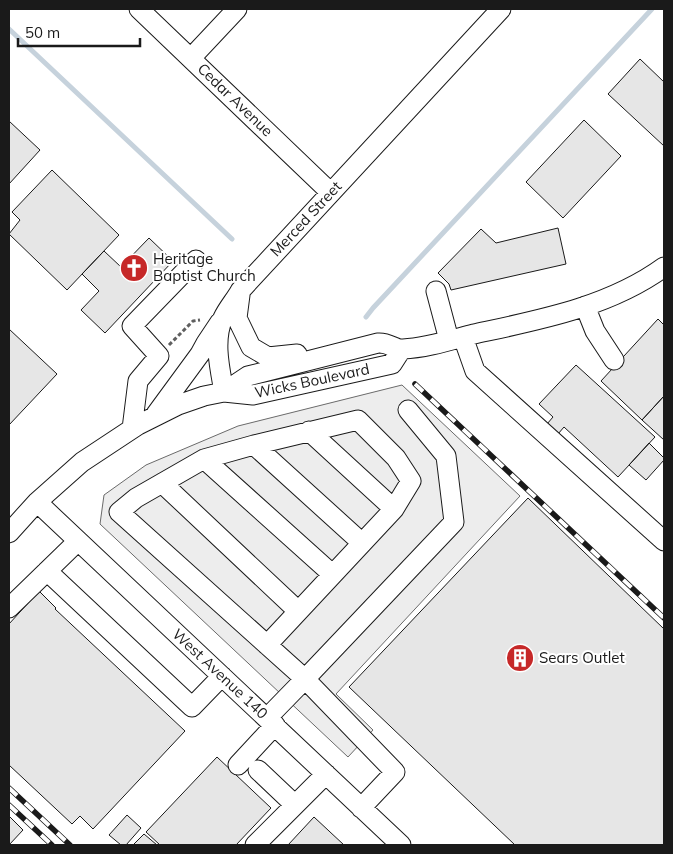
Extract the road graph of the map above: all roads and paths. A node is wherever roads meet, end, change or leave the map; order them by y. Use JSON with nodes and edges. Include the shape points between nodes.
{"nodes":[{"id":1,"x":139,"y":9,"type":"edge"},
{"id":2,"x":237,"y":9,"type":"edge"},
{"id":3,"x":501,"y":9,"type":"edge"},
{"id":4,"x":191,"y":58,"type":"junction"},
{"id":5,"x":330,"y":192,"type":"junction"},
{"id":6,"x":196,"y":260,"type":"dead end"},
{"id":7,"x":664,"y":267,"type":"edge"},
{"id":8,"x":436,"y":291,"type":"dead end"},
{"id":9,"x":240,"y":292,"type":"junction"},
{"id":10,"x":585,"y":306,"type":"junction"},
{"id":11,"x":223,"y":318,"type":"junction"},
{"id":12,"x":456,"y":339,"type":"junction"},
{"id":13,"x":378,"y":343,"type":"junction"},
{"id":14,"x":401,"y":350,"type":"junction"},
{"id":15,"x":159,"y":356,"type":"junction"},
{"id":16,"x":614,"y":360,"type":"dead end"},
{"id":17,"x":224,"y":392,"type":"junction"},
{"id":18,"x":408,"y":410,"type":"dead end"},
{"id":19,"x":154,"y":417,"type":"junction"},
{"id":20,"x":132,"y":429,"type":"junction"},
{"id":21,"x":309,"y":431,"type":"junction"},
{"id":22,"x":254,"y":445,"type":"junction"},
{"id":23,"x":204,"y":459,"type":"junction"},
{"id":24,"x":162,"y":483,"type":"junction"},
{"id":25,"x":37,"y":502,"type":"junction"},
{"id":26,"x":394,"y":509,"type":"junction"},
{"id":27,"x":11,"y":528,"type":"edge"},
{"id":28,"x":78,"y":541,"type":"junction"},
{"id":29,"x":664,"y":541,"type":"edge"},
{"id":30,"x":362,"y":542,"type":"junction"},
{"id":31,"x":47,"y":571,"type":"junction"},
{"id":32,"x":332,"y":574,"type":"junction"},
{"id":33,"x":9,"y":608,"type":"edge"},
{"id":34,"x":298,"y":611,"type":"junction"},
{"id":35,"x":267,"y":645,"type":"junction"},
{"id":36,"x":222,"y":676,"type":"junction"},
{"id":37,"x":305,"y":679,"type":"junction"},
{"id":38,"x":271,"y":722,"type":"junction"},
{"id":39,"x":238,"y":765,"type":"dead end"},
{"id":40,"x":258,"y":770,"type":"dead end"},
{"id":41,"x":326,"y":774,"type":"junction"},
{"id":42,"x":295,"y":805,"type":"junction"},
{"id":43,"x":362,"y":808,"type":"junction"},
{"id":44,"x":255,"y":845,"type":"edge"},
{"id":45,"x":401,"y":845,"type":"edge"}],
"edges":[{"from":1,"to":4,"type":"street","name":"Cedar Avenue"},
{"from":2,"to":4,"type":"street"},
{"from":3,"to":5,"type":"street","name":"Merced Street"},
{"from":4,"to":5,"type":"street","name":"Cedar Avenue"},
{"from":5,"to":9,"type":"street","name":"Merced Street"},
{"from":6,"to":15,"type":"street","via":[[132,326]]},
{"from":7,"to":10,"type":"street","name":"Wicks Boulevard","via":[[633,287]]},
{"from":8,"to":12,"type":"street"},
{"from":9,"to":11,"type":"street","name":"Merced Street"},
{"from":9,"to":13,"type":"street","via":[[238,318],[247,343],[268,357]]},
{"from":10,"to":12,"type":"street","name":"Wicks Boulevard"},
{"from":10,"to":16,"type":"street","via":[[595,331]]},
{"from":11,"to":15,"type":"path","via":[[192,321]]},
{"from":11,"to":17,"type":"street","name":"Merced Street","via":[[218,354]]},
{"from":11,"to":19,"type":"street"},
{"from":12,"to":14,"type":"street","name":"Wicks Boulevard"},
{"from":12,"to":29,"type":"street","via":[[475,371]]},
{"from":13,"to":14,"type":"street","name":"Wicks Boulevard","via":[[385,342]]},
{"from":13,"to":17,"type":"street","name":"Wicks Boulevard","via":[[248,376]]},
{"from":14,"to":17,"type":"street","name":"Wicks Boulevard","via":[[392,364],[253,395]]},
{"from":15,"to":20,"type":"street","via":[[138,381]]},
{"from":17,"to":19,"type":"street","via":[[186,402]]},
{"from":18,"to":37,"type":"street","via":[[446,456],[454,522]]},
{"from":19,"to":20,"type":"street"},
{"from":20,"to":25,"type":"street","via":[[82,462]]},
{"from":21,"to":22,"type":"street"},
{"from":21,"to":26,"type":"street"},
{"from":21,"to":26,"type":"street","via":[[358,420],[396,458],[411,481]]},
{"from":22,"to":23,"type":"street"},
{"from":22,"to":30,"type":"street"},
{"from":23,"to":24,"type":"street"},
{"from":23,"to":32,"type":"street"},
{"from":24,"to":34,"type":"street"},
{"from":24,"to":35,"type":"street","via":[[119,512]]},
{"from":25,"to":27,"type":"street"},
{"from":25,"to":28,"type":"street","name":"West Avenue 140"},
{"from":26,"to":30,"type":"street"},
{"from":28,"to":31,"type":"street"},
{"from":28,"to":36,"type":"street","name":"West Avenue 140"},
{"from":30,"to":32,"type":"street"},
{"from":31,"to":33,"type":"street"},
{"from":31,"to":36,"type":"street","via":[[192,707]]},
{"from":32,"to":34,"type":"street"},
{"from":34,"to":35,"type":"street"},
{"from":35,"to":37,"type":"street"},
{"from":36,"to":38,"type":"street","name":"West Avenue 140"},
{"from":37,"to":38,"type":"street"},
{"from":37,"to":43,"type":"street","via":[[395,772]]},
{"from":38,"to":39,"type":"street"},
{"from":38,"to":41,"type":"street","name":"West Avenue 140"},
{"from":40,"to":42,"type":"street"},
{"from":41,"to":42,"type":"street"},
{"from":41,"to":43,"type":"street","name":"West Avenue 140"},
{"from":42,"to":44,"type":"street"},
{"from":43,"to":45,"type":"street","name":"West Avenue 140"}]}
